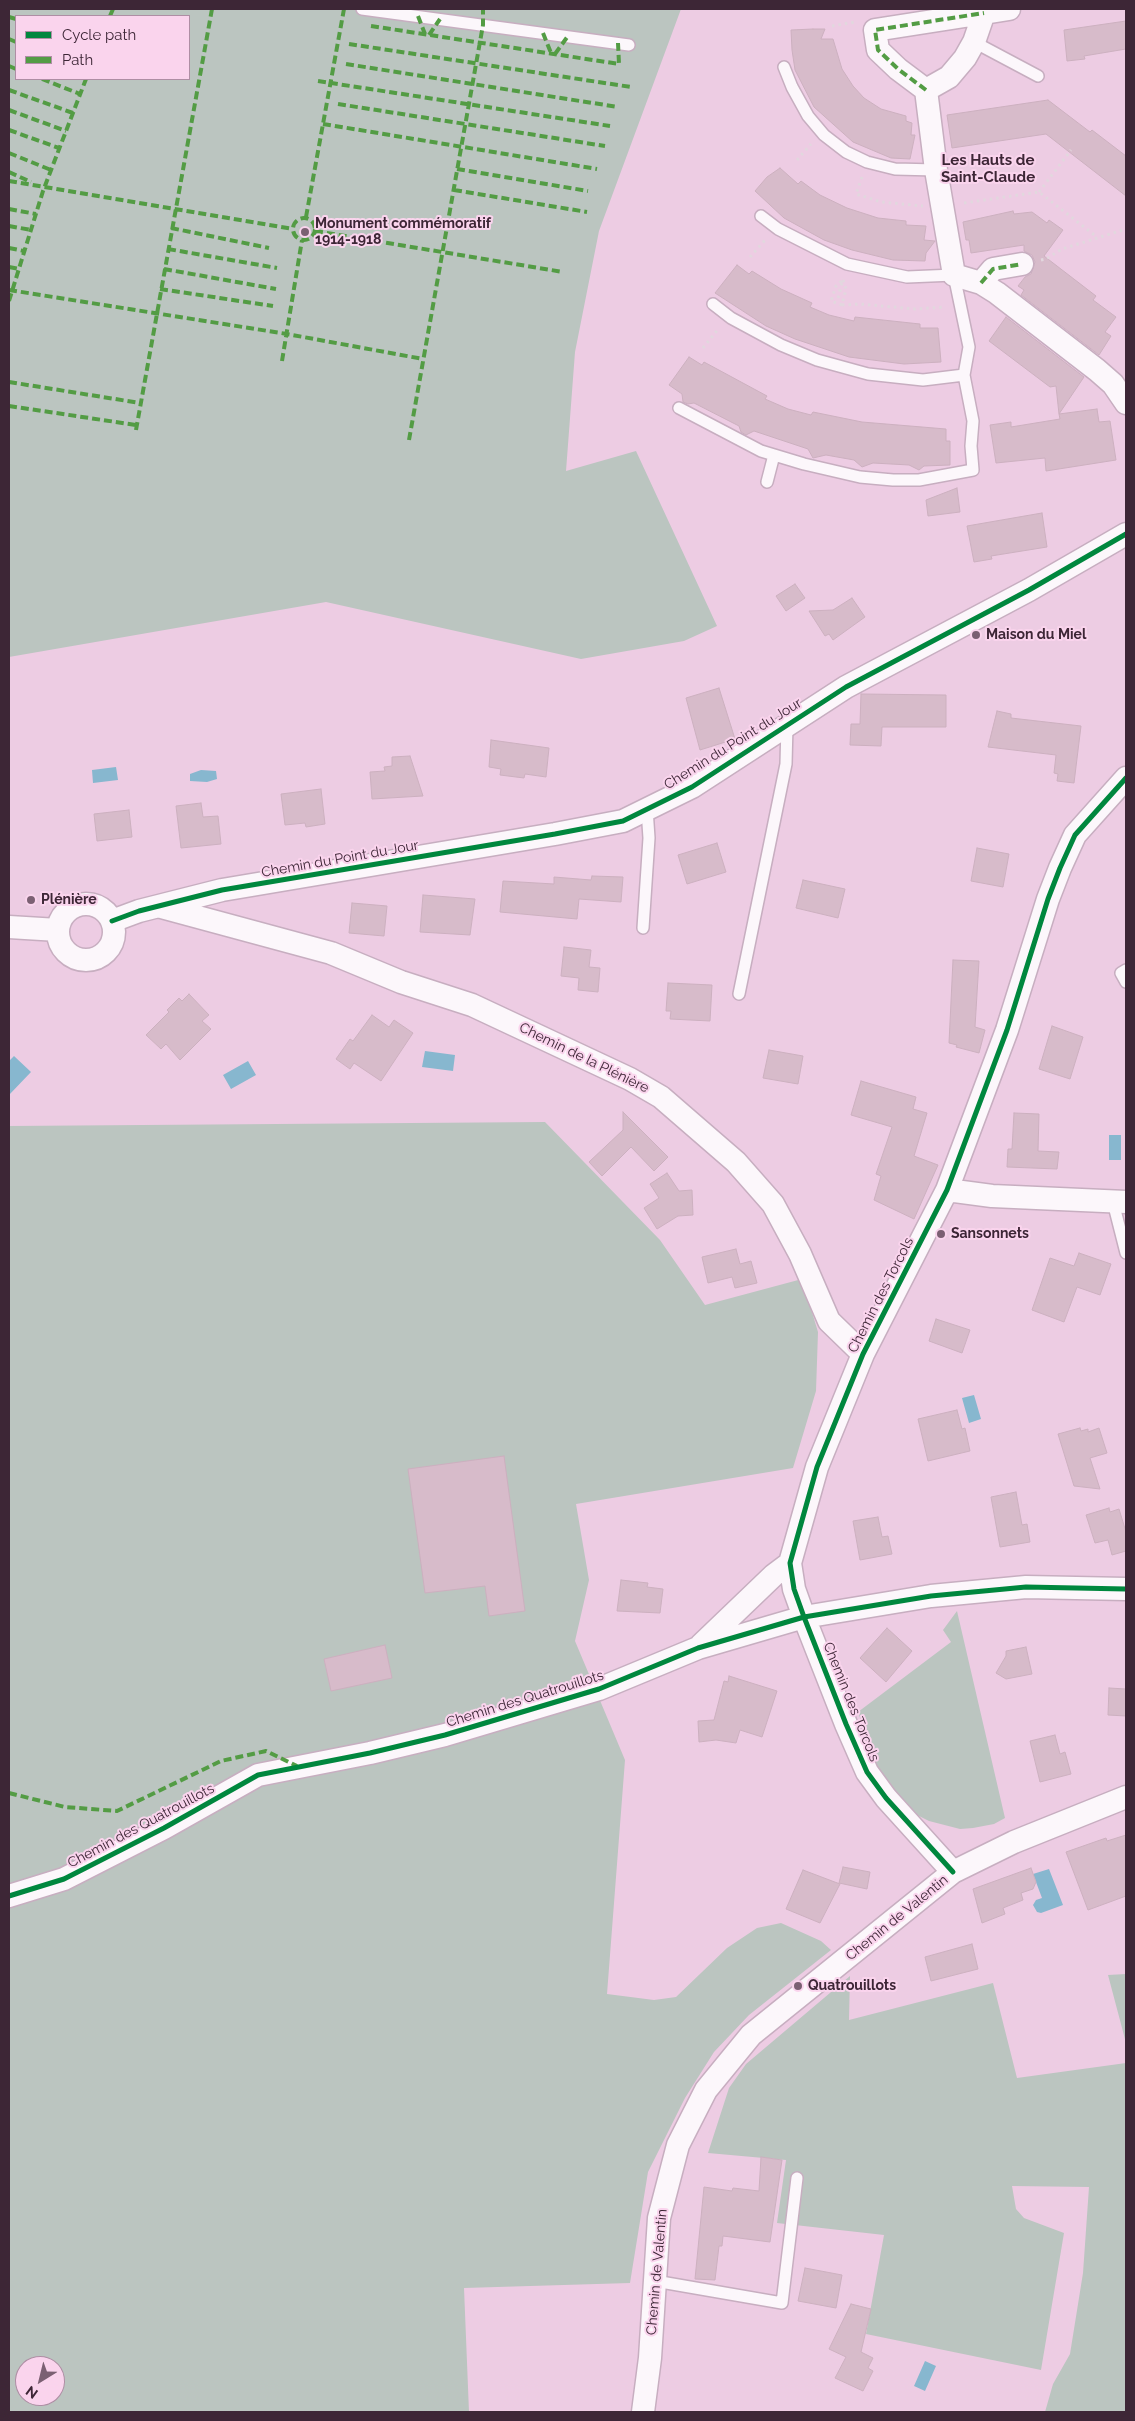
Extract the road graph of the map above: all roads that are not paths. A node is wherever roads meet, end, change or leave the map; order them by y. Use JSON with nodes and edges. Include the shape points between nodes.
{"nodes":[{"id":1,"x":362,"y":9,"type":"edge"},
{"id":2,"x":1009,"y":9,"type":"edge"},
{"id":3,"x":984,"y":13,"type":"junction"},
{"id":4,"x":974,"y":42,"type":"junction"},
{"id":5,"x":629,"y":45,"type":"dead end"},
{"id":6,"x":784,"y":67,"type":"dead end"},
{"id":7,"x":1038,"y":76,"type":"dead end"},
{"id":8,"x":926,"y":90,"type":"junction"},
{"id":9,"x":936,"y":170,"type":"junction"},
{"id":10,"x":761,"y":216,"type":"dead end"},
{"id":11,"x":1022,"y":264,"type":"road end"},
{"id":12,"x":954,"y":275,"type":"junction"},
{"id":13,"x":981,"y":283,"type":"junction"},
{"id":14,"x":713,"y":304,"type":"dead end"},
{"id":15,"x":964,"y":375,"type":"junction"},
{"id":16,"x":1126,"y":403,"type":"edge"},
{"id":17,"x":679,"y":408,"type":"dead end"},
{"id":18,"x":774,"y":455,"type":"junction"},
{"id":19,"x":767,"y":482,"type":"dead end"},
{"id":20,"x":1126,"y":534,"type":"edge"},
{"id":21,"x":787,"y":725,"type":"junction"},
{"id":22,"x":1126,"y":778,"type":"edge"},
{"id":23,"x":647,"y":809,"type":"junction"},
{"id":24,"x":222,"y":890,"type":"junction"},
{"id":25,"x":159,"y":906,"type":"junction"},
{"id":26,"x":112,"y":921,"type":"junction"},
{"id":27,"x":224,"y":924,"type":"junction"},
{"id":28,"x":9,"y":927,"type":"edge"},
{"id":29,"x":643,"y":928,"type":"dead end"},
{"id":30,"x":58,"y":930,"type":"junction"},
{"id":31,"x":1126,"y":970,"type":"edge"},
{"id":32,"x":1126,"y":982,"type":"edge"},
{"id":33,"x":739,"y":994,"type":"dead end"},
{"id":34,"x":947,"y":1190,"type":"junction"},
{"id":35,"x":1120,"y":1202,"type":"edge"},
{"id":36,"x":1126,"y":1253,"type":"edge"},
{"id":37,"x":863,"y":1354,"type":"junction"},
{"id":38,"x":790,"y":1563,"type":"junction"},
{"id":39,"x":1126,"y":1589,"type":"edge"},
{"id":40,"x":804,"y":1617,"type":"junction"},
{"id":41,"x":698,"y":1648,"type":"junction"},
{"id":42,"x":1126,"y":1797,"type":"edge"},
{"id":43,"x":952,"y":1872,"type":"junction"},
{"id":44,"x":9,"y":1896,"type":"edge"},
{"id":45,"x":797,"y":2178,"type":"dead end"},
{"id":46,"x":655,"y":2281,"type":"junction"},
{"id":47,"x":643,"y":2412,"type":"edge"}],
"edges":[{"from":1,"to":5,"type":"lane"},
{"from":2,"to":3,"type":"street"},
{"from":3,"to":4,"type":"street"},
{"from":3,"to":8,"type":"street","via":[[875,30],[878,50]]},
{"from":4,"to":7,"type":"lane"},
{"from":4,"to":8,"type":"street","via":[[949,77]]},
{"from":6,"to":9,"type":"lane","via":[[808,116],[824,135],[846,152],[894,169]]},
{"from":8,"to":9,"type":"street"},
{"from":9,"to":12,"type":"street"},
{"from":10,"to":12,"type":"lane","via":[[828,256],[864,269],[907,277]]},
{"from":11,"to":13,"type":"street","via":[[993,269]]},
{"from":12,"to":13,"type":"street"},
{"from":12,"to":15,"type":"lane","via":[[969,347]]},
{"from":13,"to":16,"type":"street","via":[[1098,370]]},
{"from":14,"to":15,"type":"lane","via":[[731,318],[781,345],[817,360],[868,374],[924,380]]},
{"from":15,"to":18,"type":"lane","via":[[973,421],[973,470],[919,480],[893,480],[851,475]]},
{"from":17,"to":18,"type":"lane"},
{"from":18,"to":19,"type":"lane"},
{"from":20,"to":21,"type":"street","name":"Chemin du Point du Jour","via":[[846,687]]},
{"from":21,"to":23,"type":"street","name":"Chemin du Point du Jour","via":[[692,787]]},
{"from":21,"to":33,"type":"lane","via":[[786,764]]},
{"from":22,"to":34,"type":"street","name":"Chemin des Torcols","via":[[1075,835],[1060,868],[1007,1030]]},
{"from":23,"to":24,"type":"street","name":"Chemin du Point du Jour","via":[[623,821],[556,834]]},
{"from":23,"to":29,"type":"lane","via":[[649,838]]},
{"from":24,"to":25,"type":"street","name":"Chemin du Point du Jour"},
{"from":24,"to":27,"type":"street"},
{"from":25,"to":26,"type":"street","name":"Chemin du Point du Jour"},
{"from":25,"to":27,"type":"street","name":"Chemin de la Plénière"},
{"from":26,"to":30,"type":"street","via":[[100,907],[82,904],[66,913]]},
{"from":26,"to":30,"type":"street","via":[[113,939],[109,947],[95,958],[77,958],[70,954],[63,947]]},
{"from":27,"to":37,"type":"street","name":"Chemin de la Plénière","via":[[330,953],[401,982],[472,1005],[630,1078],[661,1097],[736,1162],[773,1204],[800,1254],[828,1321]]},
{"from":28,"to":30,"type":"street"},
{"from":31,"to":32,"type":"lane","via":[[1121,973]]},
{"from":34,"to":35,"type":"street","via":[[992,1196]]},
{"from":34,"to":37,"type":"street","name":"Chemin des Torcols"},
{"from":35,"to":36,"type":"lane"},
{"from":37,"to":38,"type":"street","name":"Chemin des Torcols","via":[[817,1467]]},
{"from":38,"to":40,"type":"street","name":"Chemin des Torcols","via":[[794,1589]]},
{"from":38,"to":41,"type":"street","name":"Chemin des Quatrouillots"},
{"from":39,"to":40,"type":"street","name":"Chemin des Quatrouillots","via":[[1026,1587],[931,1596]]},
{"from":40,"to":41,"type":"street","name":"Chemin des Quatrouillots"},
{"from":40,"to":43,"type":"street","name":"Chemin des Torcols","via":[[867,1772]]},
{"from":41,"to":44,"type":"street","name":"Chemin des Quatrouillots","via":[[599,1689],[445,1735],[258,1776],[64,1879]]},
{"from":42,"to":43,"type":"street","name":"Chemin de Valentin","via":[[1014,1842]]},
{"from":43,"to":46,"type":"street","name":"Chemin de Valentin","via":[[751,2035],[706,2090],[678,2146],[659,2218]]},
{"from":45,"to":46,"type":"lane","via":[[782,2304]]},
{"from":46,"to":47,"type":"street","name":"Chemin de Valentin"}]}
